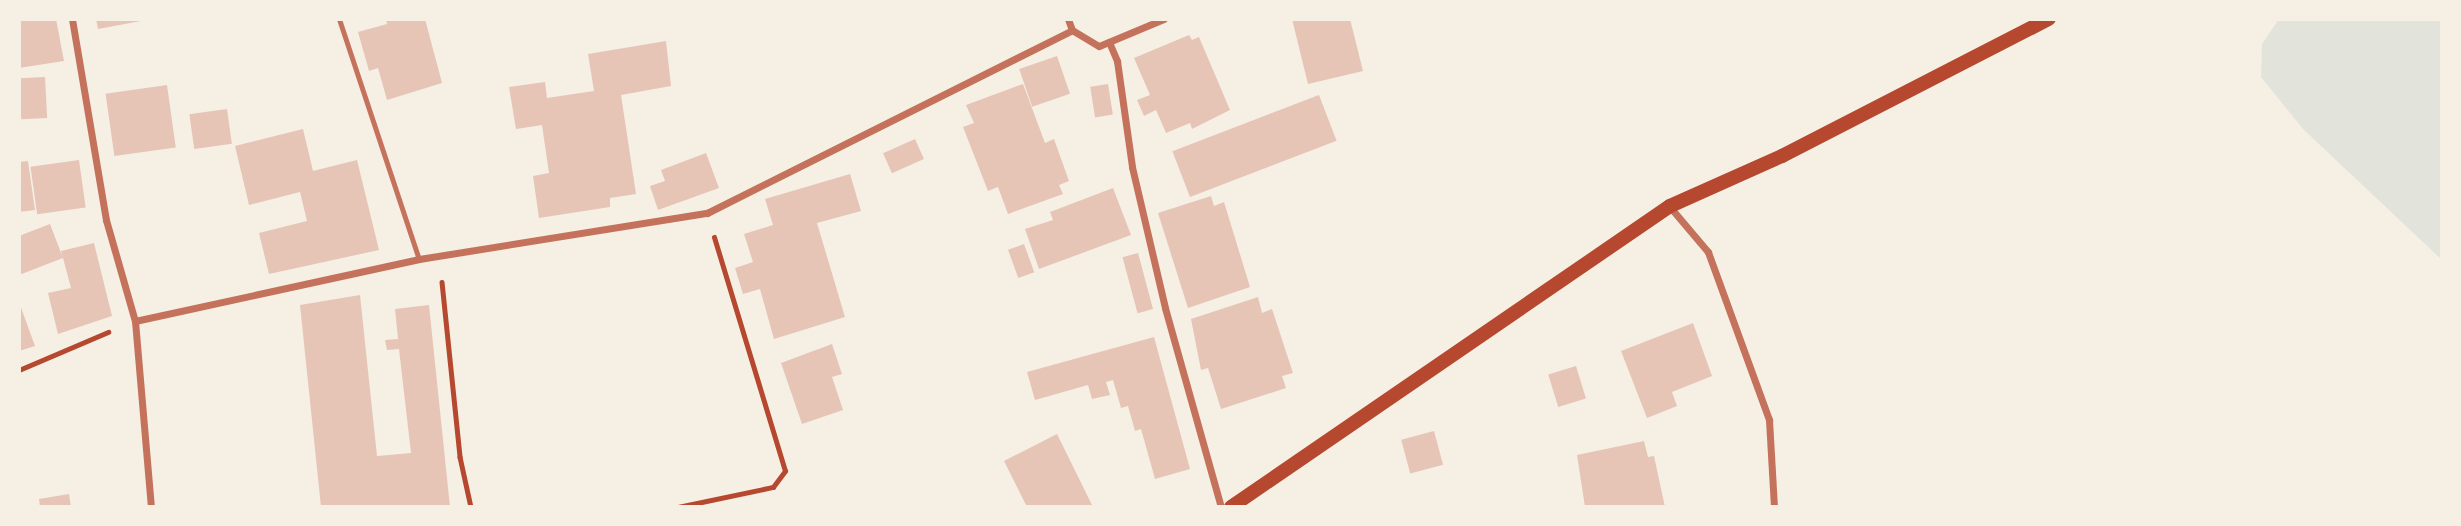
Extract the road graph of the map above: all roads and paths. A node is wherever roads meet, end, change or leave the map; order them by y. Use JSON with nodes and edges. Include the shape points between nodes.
{"nodes":[{"id":1,"x":72,"y":19,"type":"edge"},
{"id":2,"x":340,"y":19,"type":"edge"},
{"id":3,"x":1068,"y":19,"type":"edge"},
{"id":4,"x":1164,"y":19,"type":"edge"},
{"id":5,"x":2049,"y":19,"type":"edge"},
{"id":6,"x":1072,"y":30,"type":"junction"},
{"id":7,"x":1110,"y":42,"type":"junction"},
{"id":8,"x":1670,"y":206,"type":"junction"},
{"id":9,"x":707,"y":214,"type":"junction"},
{"id":10,"x":439,"y":256,"type":"junction"},
{"id":11,"x":419,"y":259,"type":"junction"},
{"id":12,"x":135,"y":321,"type":"junction"},
{"id":13,"x":19,"y":370,"type":"edge"},
{"id":14,"x":151,"y":507,"type":"edge"},
{"id":15,"x":471,"y":507,"type":"edge"},
{"id":16,"x":678,"y":507,"type":"edge"},
{"id":17,"x":1221,"y":507,"type":"edge"},
{"id":18,"x":1231,"y":507,"type":"edge"},
{"id":19,"x":1774,"y":507,"type":"edge"}],
"edges":[{"from":1,"to":12,"type":"street","via":[[106,220]]},
{"from":2,"to":11,"type":"lane"},
{"from":3,"to":6,"type":"street"},
{"from":4,"to":7,"type":"street"},
{"from":5,"to":8,"type":"main road","via":[[1782,156]]},
{"from":6,"to":7,"type":"street","via":[[1099,46]]},
{"from":6,"to":9,"type":"street"},
{"from":7,"to":17,"type":"street","via":[[1117,61],[1132,167],[1165,308]]},
{"from":8,"to":18,"type":"main road"},
{"from":8,"to":19,"type":"street","via":[[1709,251],[1769,421]]},
{"from":9,"to":10,"type":"street"},
{"from":9,"to":16,"type":"path","via":[[785,471],[773,487]]},
{"from":10,"to":11,"type":"street"},
{"from":10,"to":15,"type":"path","via":[[460,457]]},
{"from":11,"to":12,"type":"street"},
{"from":12,"to":13,"type":"path"},
{"from":12,"to":14,"type":"street"}]}
